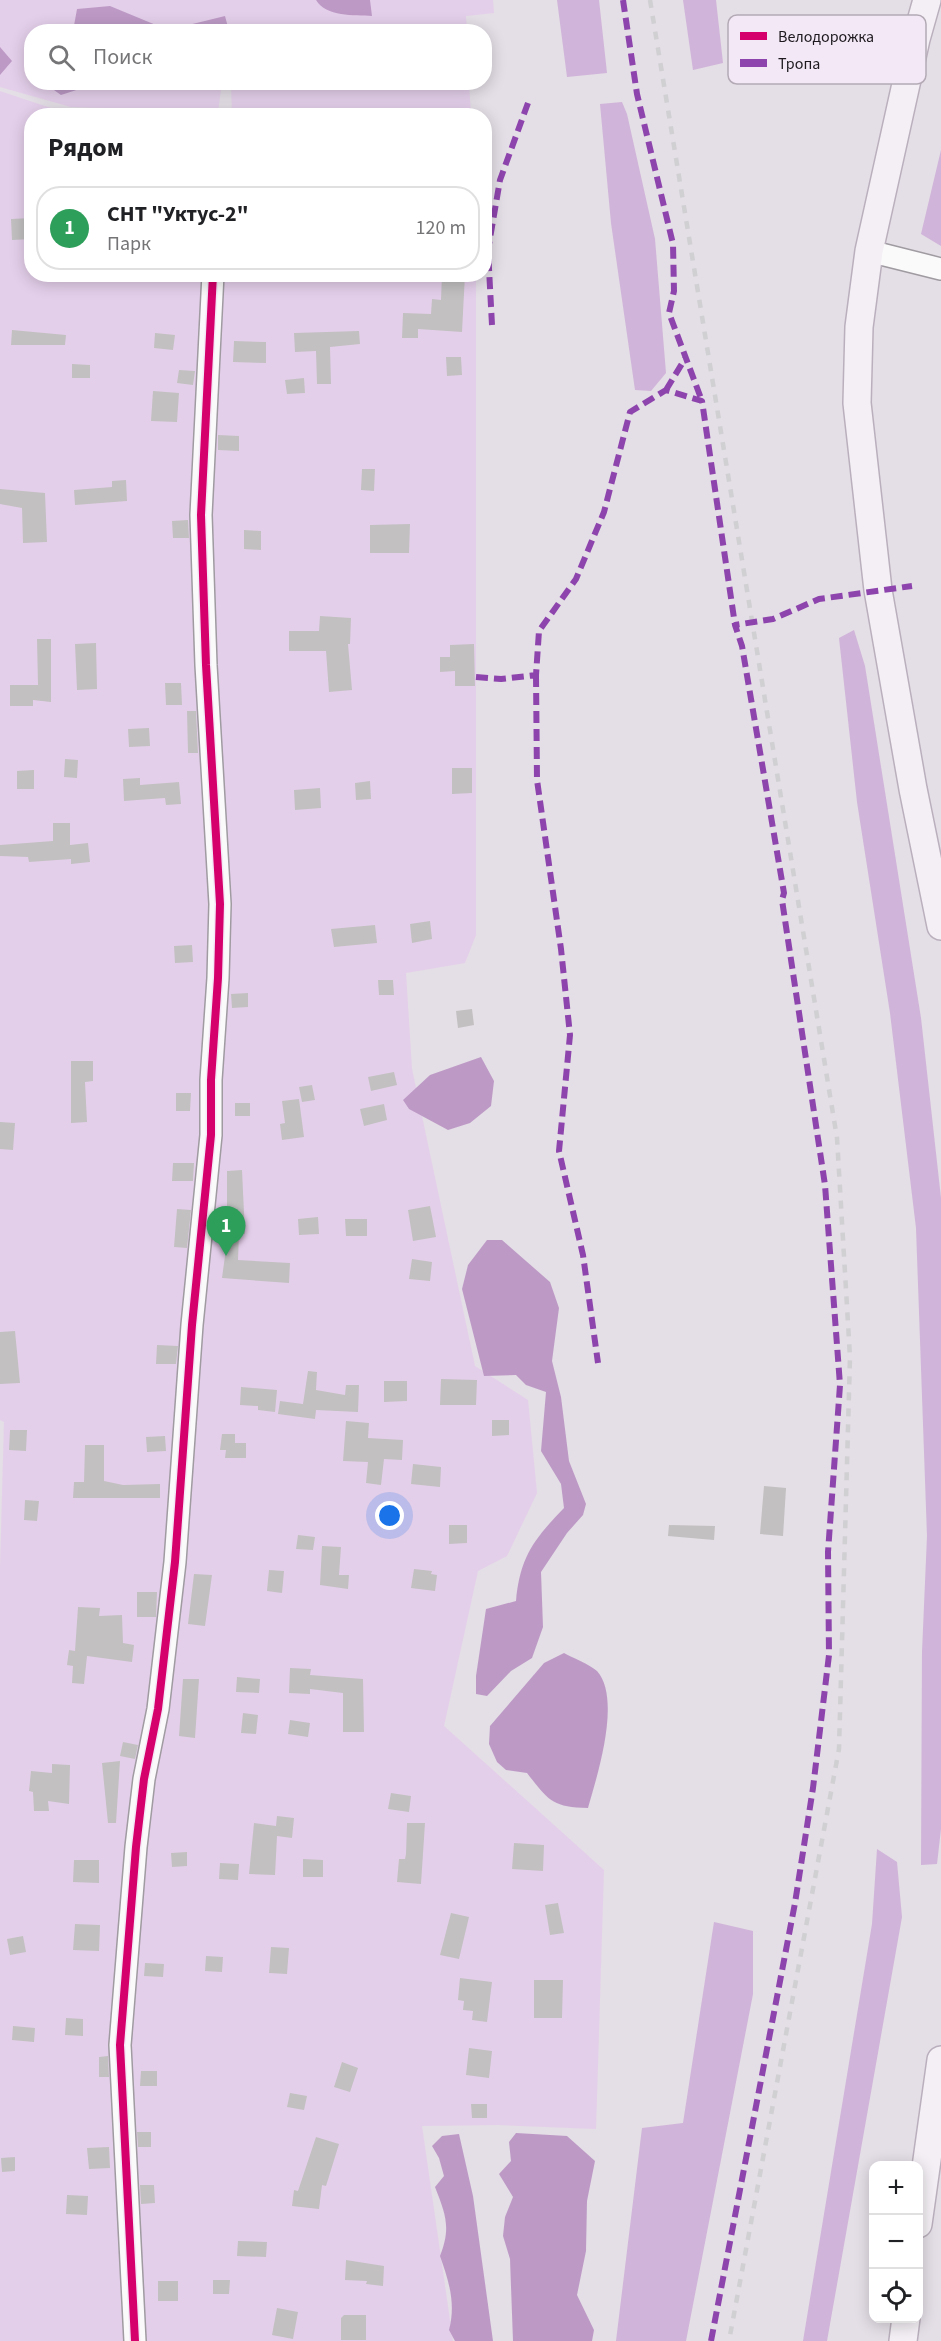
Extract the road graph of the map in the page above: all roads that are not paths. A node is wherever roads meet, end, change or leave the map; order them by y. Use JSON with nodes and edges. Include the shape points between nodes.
{"nodes":[{"id":1,"x":920,"y":0,"type":"edge"},
{"id":2,"x":927,"y":0,"type":"edge"},
{"id":3,"x":918,"y":15,"type":"edge"},
{"id":4,"x":923,"y":15,"type":"edge"},
{"id":5,"x":906,"y":84,"type":"edge"},
{"id":6,"x":869,"y":251,"type":"junction"},
{"id":7,"x":941,"y":269,"type":"edge"},
{"id":8,"x":213,"y":282,"type":"edge"},
{"id":9,"x":941,"y":926,"type":"edge"},
{"id":10,"x":941,"y":2060,"type":"edge"},
{"id":11,"x":919,"y":2215,"type":"edge"},
{"id":12,"x":905,"y":2323,"type":"edge"},
{"id":13,"x":135,"y":2341,"type":"edge"},
{"id":14,"x":903,"y":2341,"type":"edge"}],
"edges":[{"from":1,"to":3,"type":"main road"},
{"from":2,"to":4,"type":"main road"},
{"from":5,"to":6,"type":"main road"},
{"from":6,"to":7,"type":"street"},
{"from":6,"to":9,"type":"main road","via":[[859,327],[860,443],[878,590]]},
{"from":8,"to":13,"type":"street","via":[[201,515],[220,904],[218,978],[211,1135],[175,1562],[158,1709],[136,1847],[120,2045]]},
{"from":10,"to":11,"type":"main road"},
{"from":12,"to":14,"type":"main road"}]}
